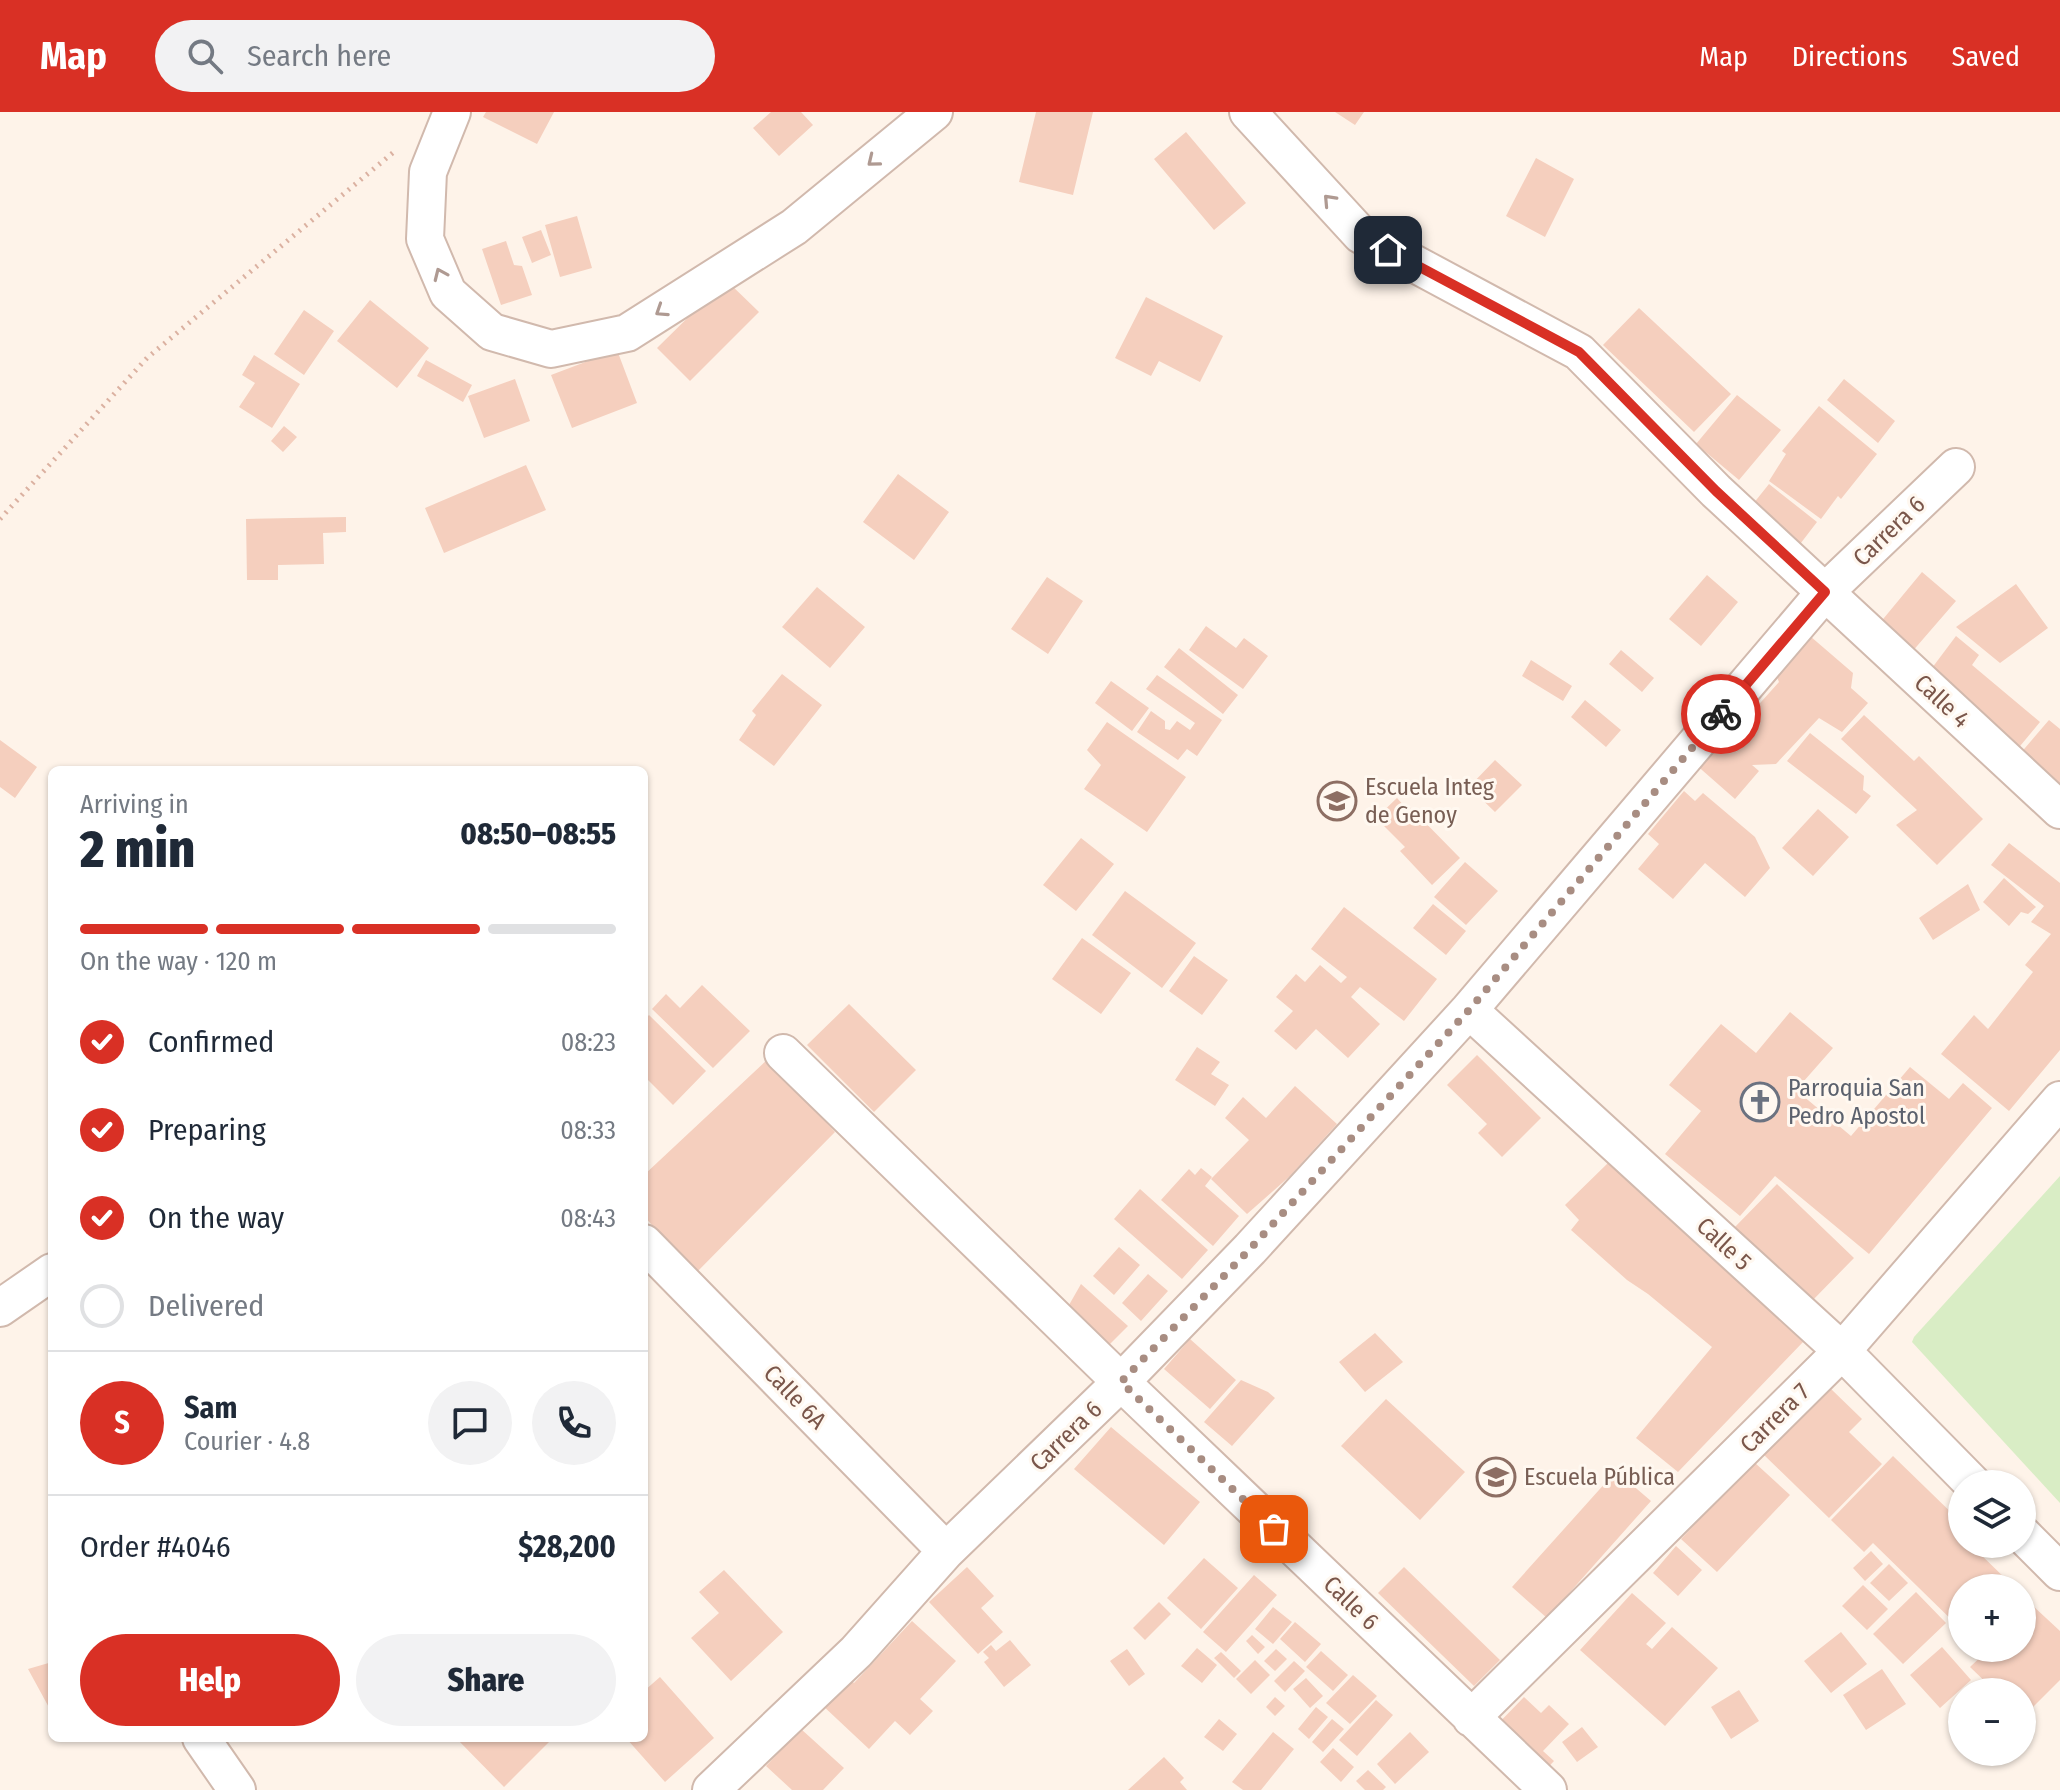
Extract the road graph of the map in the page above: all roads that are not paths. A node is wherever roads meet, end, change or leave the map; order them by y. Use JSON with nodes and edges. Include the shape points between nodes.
{"nodes":[{"id":1,"x":452,"y":112,"type":"edge"},
{"id":2,"x":934,"y":112,"type":"edge"},
{"id":3,"x":1248,"y":112,"type":"edge"},
{"id":4,"x":1956,"y":467,"type":"dead end"},
{"id":5,"x":1825,"y":592,"type":"junction"},
{"id":6,"x":2060,"y":810,"type":"edge"},
{"id":7,"x":1469,"y":1010,"type":"junction"},
{"id":8,"x":783,"y":1053,"type":"dead end"},
{"id":9,"x":2060,"y":1100,"type":"edge"},
{"id":10,"x":648,"y":1247,"type":"edge"},
{"id":11,"x":48,"y":1275,"type":"edge"},
{"id":12,"x":0,"y":1308,"type":"edge"},
{"id":13,"x":1842,"y":1351,"type":"junction"},
{"id":14,"x":1121,"y":1382,"type":"junction"},
{"id":15,"x":1959,"y":1470,"type":"edge"},
{"id":16,"x":2036,"y":1548,"type":"edge"},
{"id":17,"x":946,"y":1551,"type":"junction"},
{"id":18,"x":2060,"y":1572,"type":"edge"},
{"id":19,"x":1471,"y":1718,"type":"junction"},
{"id":20,"x":204,"y":1742,"type":"edge"},
{"id":21,"x":237,"y":1790,"type":"edge"},
{"id":22,"x":711,"y":1790,"type":"edge"},
{"id":23,"x":1548,"y":1790,"type":"edge"}],
"edges":[{"from":2,"to":1,"type":"street","one_way":true,"via":[[794,227],[627,333],[551,349],[492,332],[448,293],[425,239],[428,172]]},
{"from":5,"to":3,"type":"street","name":"Calle 4","one_way":true,"via":[[1579,352],[1361,235]]},
{"from":4,"to":5,"type":"street","name":"Carrera 6"},
{"from":5,"to":6,"type":"street","name":"Calle 4"},
{"from":5,"to":7,"type":"street","name":"Carrera 6"},
{"from":7,"to":13,"type":"street","name":"Calle 5"},
{"from":7,"to":14,"type":"street","name":"Carrera 6"},
{"from":8,"to":14,"type":"street","name":"Calle 6"},
{"from":9,"to":13,"type":"street","name":"Carrera 7"},
{"from":10,"to":17,"type":"street","name":"Calle 6A"},
{"from":11,"to":12,"type":"street"},
{"from":13,"to":15,"type":"street","name":"Calle 5"},
{"from":13,"to":19,"type":"street","name":"Carrera 7"},
{"from":14,"to":17,"type":"street","name":"Carrera 6"},
{"from":14,"to":19,"type":"street","name":"Calle 6"},
{"from":16,"to":18,"type":"street"},
{"from":17,"to":22,"type":"street","name":"Carrera 6","via":[[856,1652]]},
{"from":19,"to":23,"type":"street","name":"Calle 6"},
{"from":20,"to":21,"type":"street"}]}
